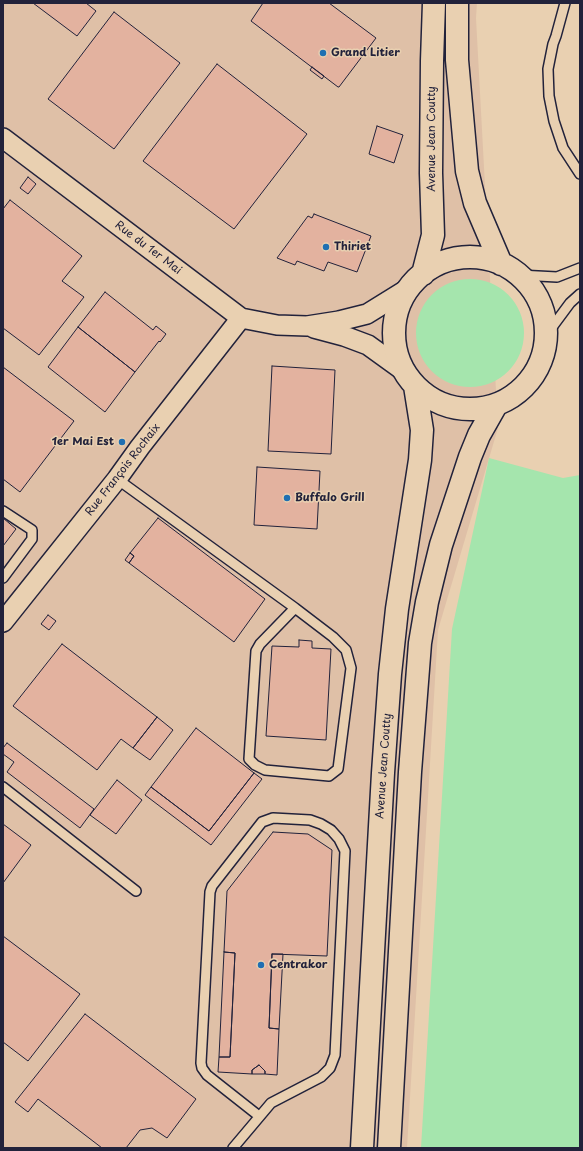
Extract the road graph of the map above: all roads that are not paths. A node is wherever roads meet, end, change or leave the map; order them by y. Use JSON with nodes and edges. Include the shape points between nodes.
{"nodes":[{"id":1,"x":434,"y":3,"type":"edge"},
{"id":2,"x":457,"y":3,"type":"edge"},
{"id":3,"x":565,"y":3,"type":"edge"},
{"id":4,"x":3,"y":138,"type":"edge"},
{"id":5,"x":580,"y":174,"type":"edge"},
{"id":6,"x":580,"y":268,"type":"edge"},
{"id":7,"x":510,"y":269,"type":"junction"},
{"id":8,"x":416,"y":281,"type":"junction"},
{"id":9,"x":580,"y":294,"type":"edge"},
{"id":10,"x":242,"y":318,"type":"junction"},
{"id":11,"x":307,"y":326,"type":"junction"},
{"id":12,"x":547,"y":334,"type":"junction"},
{"id":13,"x":410,"y":379,"type":"junction"},
{"id":14,"x":496,"y":405,"type":"junction"},
{"id":15,"x":117,"y":479,"type":"junction"},
{"id":16,"x":3,"y":511,"type":"edge"},
{"id":17,"x":3,"y":578,"type":"edge"},
{"id":18,"x":295,"y":608,"type":"junction"},
{"id":19,"x":3,"y":622,"type":"edge"},
{"id":20,"x":3,"y":787,"type":"edge"},
{"id":21,"x":136,"y":892,"type":"dead end"},
{"id":22,"x":259,"y":1116,"type":"junction"},
{"id":23,"x":234,"y":1148,"type":"edge"},
{"id":24,"x":362,"y":1148,"type":"edge"},
{"id":25,"x":389,"y":1148,"type":"edge"}],
"edges":[{"from":1,"to":8,"type":"main road","name":"Avenue Jean Coutty","via":[[431,173],[433,235]]},
{"from":2,"to":7,"type":"main road","via":[[457,60],[467,171],[475,203]]},
{"from":3,"to":5,"type":"lane","via":[[548,69],[548,96],[563,148]]},
{"from":4,"to":10,"type":"street","name":"Rue du 1er Mai"},
{"from":6,"to":7,"type":"lane","via":[[557,277]]},
{"from":7,"to":8,"type":"main road","via":[[481,258],[460,258],[440,263]]},
{"from":7,"to":12,"type":"main road","via":[[534,292],[544,312]]},
{"from":8,"to":11,"type":"street","name":"Rue du 1er Mai","via":[[367,314]]},
{"from":8,"to":13,"type":"main road","name":"Avenue Jean Coutty","via":[[399,307],[394,329],[396,351]]},
{"from":9,"to":12,"type":"lane"},
{"from":10,"to":11,"type":"street","name":"Rue du 1er Mai","via":[[277,325]]},
{"from":10,"to":15,"type":"street","name":"Rue François Rochaix"},
{"from":11,"to":13,"type":"street","name":"Rue du 1er Mai","via":[[368,345]]},
{"from":12,"to":14,"type":"main road","via":[[543,357],[532,378],[516,394]]},
{"from":13,"to":14,"type":"main road","via":[[432,399],[453,407],[475,409]]},
{"from":13,"to":24,"type":"main road","name":"Avenue Jean Coutty","via":[[422,430],[390,674]]},
{"from":14,"to":25,"type":"main road","via":[[470,457],[442,545],[427,602],[420,642],[410,772]]},
{"from":15,"to":18,"type":"lane"},
{"from":15,"to":19,"type":"street","name":"Rue François Rochaix"},
{"from":16,"to":17,"type":"lane","via":[[32,530],[32,539]]},
{"from":18,"to":18,"type":"lane","via":[[346,650],[351,668],[338,769],[329,776],[265,770],[255,766],[249,759],[256,650]]},
{"from":20,"to":21,"type":"lane"},
{"from":22,"to":22,"type":"lane","via":[[274,1100],[325,1073],[335,1054],[345,851],[331,830],[310,820],[265,820],[210,890],[202,1068],[207,1075]]},
{"from":22,"to":23,"type":"lane"}]}
